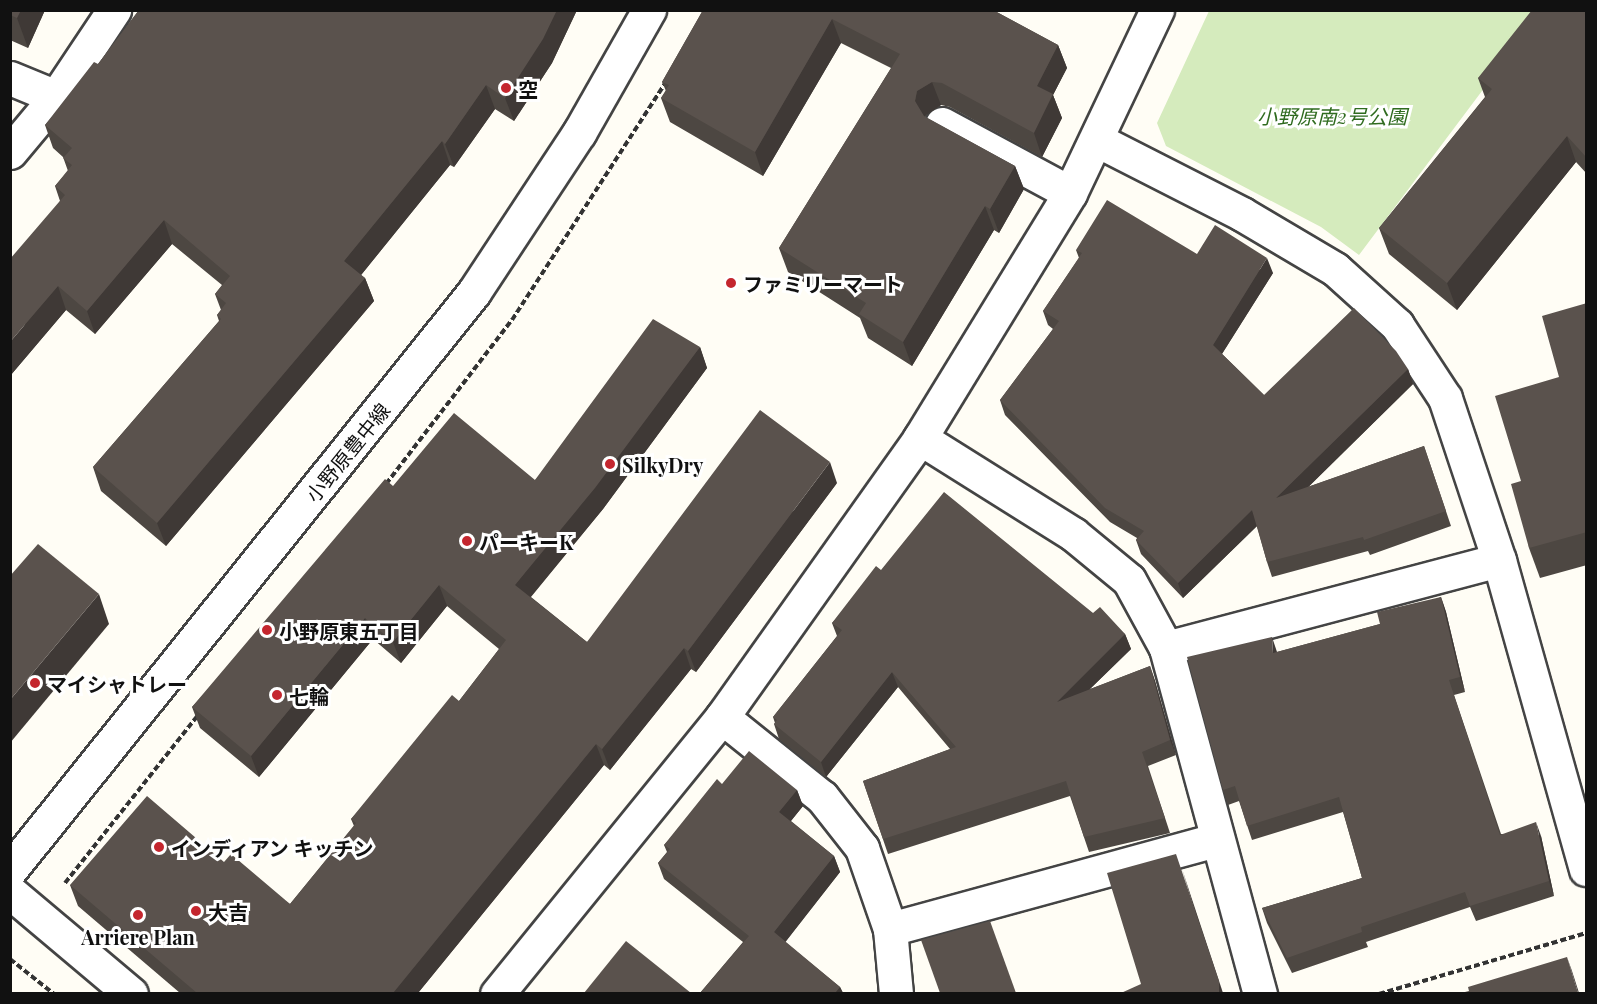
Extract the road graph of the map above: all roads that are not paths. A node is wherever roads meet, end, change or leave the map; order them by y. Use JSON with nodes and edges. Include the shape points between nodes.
{"nodes":[{"id":1,"x":114,"y":10,"type":"edge"},
{"id":2,"x":649,"y":10,"type":"edge"},
{"id":3,"x":1157,"y":10,"type":"edge"},
{"id":4,"x":10,"y":78,"type":"edge"},
{"id":5,"x":56,"y":97,"type":"junction"},
{"id":6,"x":942,"y":124,"type":"edge"},
{"id":7,"x":1097,"y":140,"type":"junction"},
{"id":8,"x":10,"y":152,"type":"edge"},
{"id":9,"x":1070,"y":192,"type":"junction"},
{"id":10,"x":920,"y":438,"type":"junction"},
{"id":11,"x":1499,"y":560,"type":"junction"},
{"id":12,"x":1166,"y":648,"type":"junction"},
{"id":13,"x":722,"y":717,"type":"junction"},
{"id":14,"x":1215,"y":840,"type":"junction"},
{"id":15,"x":1587,"y":869,"type":"edge"},
{"id":16,"x":10,"y":870,"type":"edge"},
{"id":17,"x":10,"y":892,"type":"edge"},
{"id":18,"x":890,"y":929,"type":"junction"},
{"id":19,"x":130,"y":993,"type":"edge"},
{"id":20,"x":497,"y":993,"type":"edge"},
{"id":21,"x":896,"y":993,"type":"edge"},
{"id":22,"x":1260,"y":993,"type":"edge"}],
"edges":[{"from":1,"to":5,"type":"street"},
{"from":2,"to":16,"type":"street","name":"小野原豊中線","via":[[579,133],[474,292]]},
{"from":3,"to":7,"type":"street"},
{"from":4,"to":5,"type":"street"},
{"from":5,"to":8,"type":"street"},
{"from":6,"to":9,"type":"street"},
{"from":7,"to":9,"type":"street"},
{"from":7,"to":11,"type":"street","via":[[1242,214],[1335,269],[1397,325],[1445,398]]},
{"from":9,"to":10,"type":"street"},
{"from":10,"to":12,"type":"street","via":[[1073,534],[1129,580]]},
{"from":10,"to":13,"type":"street"},
{"from":11,"to":12,"type":"street"},
{"from":11,"to":15,"type":"street"},
{"from":12,"to":14,"type":"street"},
{"from":13,"to":18,"type":"street","via":[[822,797],[856,839]]},
{"from":13,"to":20,"type":"street"},
{"from":14,"to":18,"type":"street"},
{"from":14,"to":22,"type":"street"},
{"from":17,"to":19,"type":"street"},
{"from":18,"to":21,"type":"street"}]}
